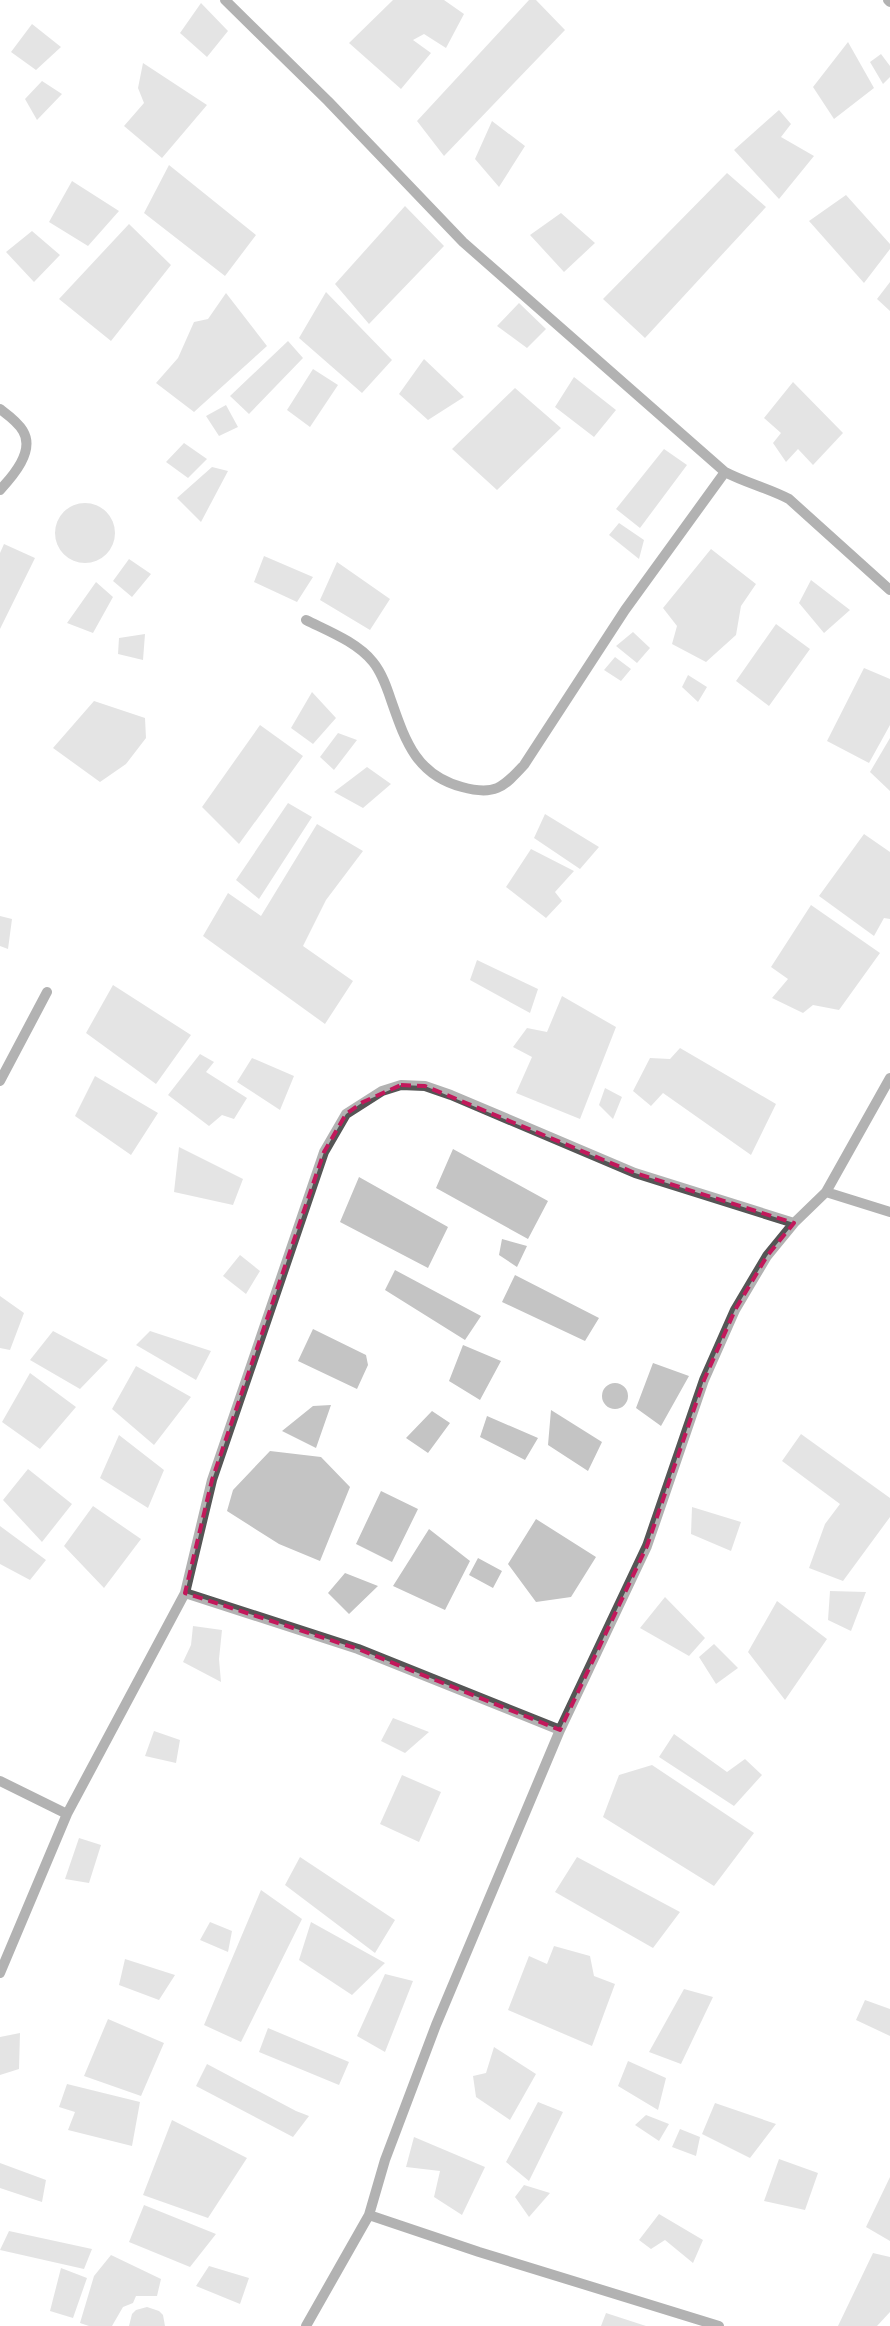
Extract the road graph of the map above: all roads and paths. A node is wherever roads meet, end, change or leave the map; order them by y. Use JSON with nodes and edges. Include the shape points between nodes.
{"nodes":[{"id":1,"x":225,"y":0,"type":"edge"},
{"id":2,"x":0,"y":409,"type":"edge"},
{"id":3,"x":725,"y":472,"type":"junction"},
{"id":4,"x":0,"y":490,"type":"edge"},
{"id":5,"x":890,"y":590,"type":"edge"},
{"id":6,"x":306,"y":620,"type":"dead end"},
{"id":7,"x":47,"y":992,"type":"dead end"},
{"id":8,"x":890,"y":1078,"type":"edge"},
{"id":9,"x":0,"y":1081,"type":"edge"},
{"id":10,"x":826,"y":1192,"type":"junction"},
{"id":11,"x":890,"y":1212,"type":"edge"},
{"id":12,"x":794,"y":1223,"type":"junction"},
{"id":13,"x":185,"y":1592,"type":"junction"},
{"id":14,"x":560,"y":1730,"type":"junction"},
{"id":15,"x":0,"y":1781,"type":"edge"},
{"id":16,"x":68,"y":1814,"type":"junction"},
{"id":17,"x":0,"y":1973,"type":"edge"},
{"id":18,"x":369,"y":2215,"type":"junction"},
{"id":19,"x":306,"y":2326,"type":"edge"},
{"id":20,"x":719,"y":2326,"type":"edge"}],
"edges":[{"from":1,"to":3,"type":"street","via":[[328,101],[463,242]]},
{"from":2,"to":4,"type":"street","via":[[24,432],[26,445],[23,459]]},
{"from":3,"to":5,"type":"street","via":[[789,499]]},
{"from":3,"to":6,"type":"street","via":[[625,610],[524,765],[505,786],[482,792],[471,790],[440,779],[426,769],[406,742],[386,687],[373,663],[345,640]]},
{"from":7,"to":9,"type":"street"},
{"from":8,"to":10,"type":"street"},
{"from":10,"to":11,"type":"street"},
{"from":10,"to":12,"type":"street"},
{"from":12,"to":13,"type":"street","via":[[635,1173],[424,1086],[401,1085],[363,1102],[346,1114],[324,1152],[212,1480]]},
{"from":12,"to":14,"type":"street","via":[[767,1256],[735,1310],[704,1380],[647,1546]]},
{"from":13,"to":14,"type":"street","via":[[358,1649]]},
{"from":13,"to":16,"type":"street"},
{"from":14,"to":18,"type":"street","via":[[436,2025],[385,2160]]},
{"from":15,"to":16,"type":"street"},
{"from":16,"to":17,"type":"street"},
{"from":18,"to":19,"type":"street"},
{"from":18,"to":20,"type":"street"}]}
